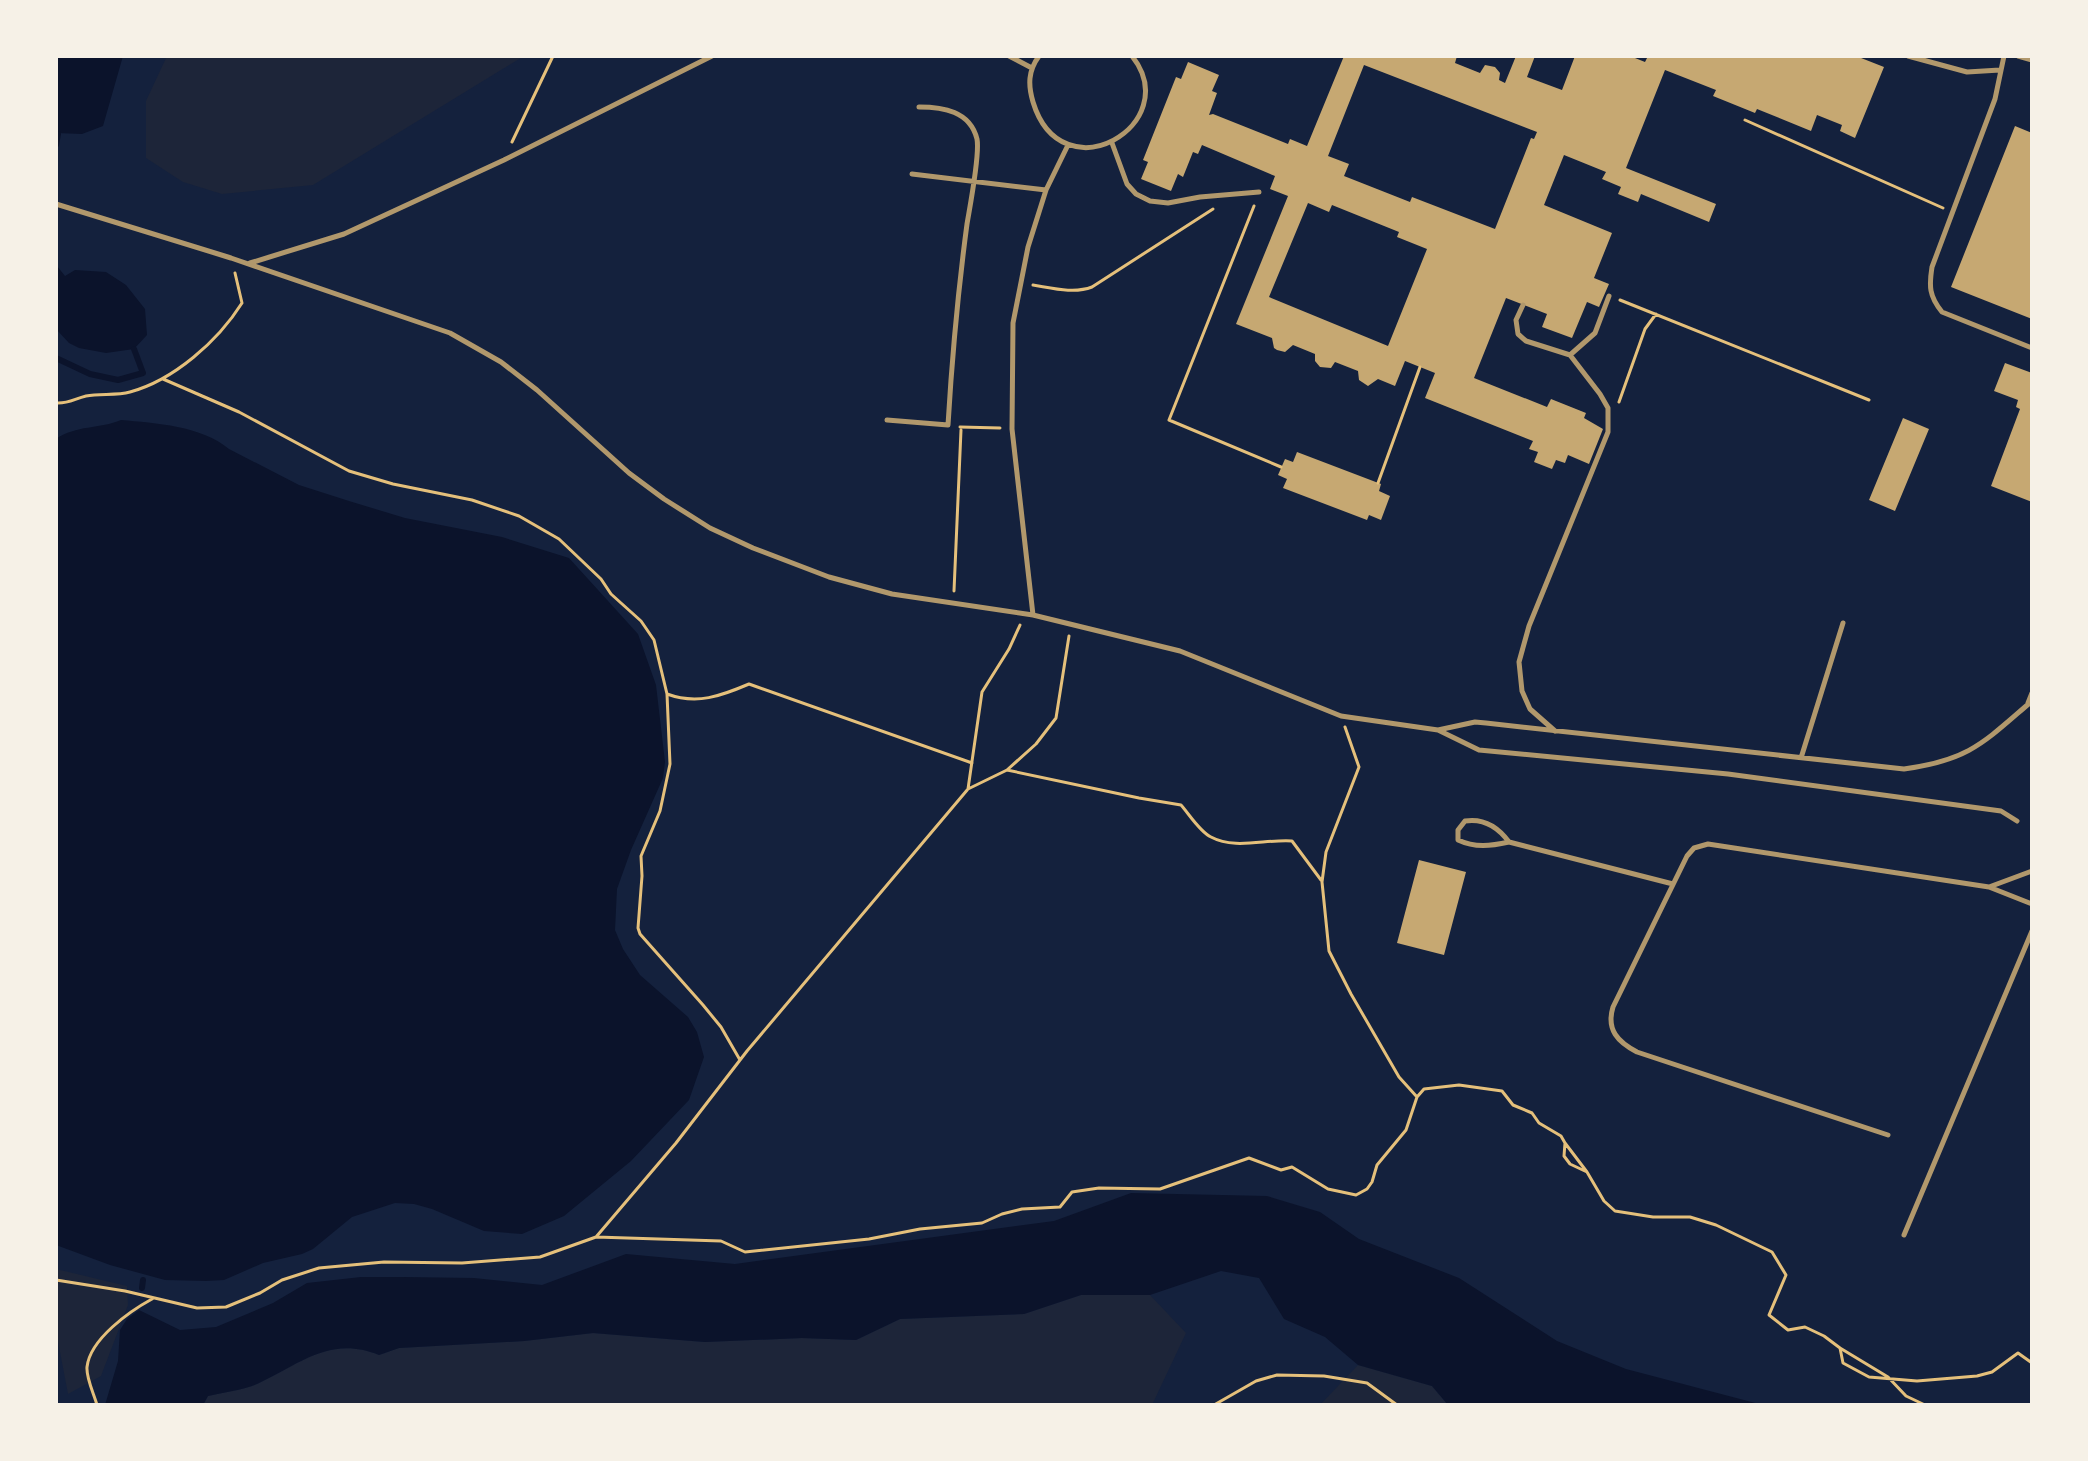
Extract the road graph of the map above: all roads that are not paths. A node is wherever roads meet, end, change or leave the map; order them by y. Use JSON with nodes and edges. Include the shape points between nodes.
{"nodes":[{"id":1,"x":712,"y":56,"type":"edge"},
{"id":2,"x":1009,"y":56,"type":"edge"},
{"id":3,"x":1039,"y":56,"type":"edge"},
{"id":4,"x":1132,"y":56,"type":"edge"},
{"id":5,"x":1908,"y":56,"type":"edge"},
{"id":6,"x":2004,"y":56,"type":"edge"},
{"id":7,"x":2018,"y":56,"type":"edge"},
{"id":8,"x":2032,"y":60,"type":"edge"},
{"id":9,"x":1030,"y":67,"type":"junction"},
{"id":10,"x":2000,"y":70,"type":"junction"},
{"id":11,"x":919,"y":107,"type":"dead end"},
{"id":12,"x":1112,"y":143,"type":"junction"},
{"id":13,"x":1068,"y":145,"type":"junction"},
{"id":14,"x":912,"y":174,"type":"dead end"},
{"id":15,"x":973,"y":181,"type":"junction"},
{"id":16,"x":1046,"y":190,"type":"junction"},
{"id":17,"x":1259,"y":192,"type":"road end"},
{"id":18,"x":56,"y":204,"type":"edge"},
{"id":19,"x":249,"y":264,"type":"junction"},
{"id":20,"x":1609,"y":296,"type":"dead end"},
{"id":21,"x":1523,"y":305,"type":"dead end"},
{"id":22,"x":2032,"y":348,"type":"edge"},
{"id":23,"x":1570,"y":355,"type":"junction"},
{"id":24,"x":887,"y":420,"type":"dead end"},
{"id":25,"x":1033,"y":615,"type":"junction"},
{"id":26,"x":1843,"y":623,"type":"dead end"},
{"id":27,"x":2032,"y":693,"type":"edge"},
{"id":28,"x":2030,"y":703,"type":"edge"},
{"id":29,"x":1438,"y":730,"type":"junction"},
{"id":30,"x":1555,"y":731,"type":"junction"},
{"id":31,"x":1801,"y":758,"type":"junction"},
{"id":32,"x":2017,"y":821,"type":"dead end"},
{"id":33,"x":1509,"y":842,"type":"junction"},
{"id":34,"x":2032,"y":871,"type":"edge"},
{"id":35,"x":1673,"y":884,"type":"junction"},
{"id":36,"x":1989,"y":887,"type":"junction"},
{"id":37,"x":2032,"y":904,"type":"edge"},
{"id":38,"x":2032,"y":931,"type":"edge"},
{"id":39,"x":1888,"y":1135,"type":"dead end"},
{"id":40,"x":1904,"y":1235,"type":"dead end"}],
"edges":[{"from":1,"to":19,"type":"lane","via":[[344,234]]},
{"from":2,"to":9,"type":"lane"},
{"from":3,"to":9,"type":"lane"},
{"from":4,"to":12,"type":"lane","via":[[1141,67],[1145,88],[1141,111],[1129,131]]},
{"from":5,"to":10,"type":"lane","via":[[1967,72]]},
{"from":6,"to":10,"type":"lane"},
{"from":7,"to":8,"type":"lane"},
{"from":9,"to":13,"type":"lane","via":[[1037,115]]},
{"from":10,"to":22,"type":"lane","via":[[1995,99],[1932,267],[1929,289],[1942,312]]},
{"from":11,"to":15,"type":"lane","via":[[942,107],[967,119],[977,140]]},
{"from":12,"to":13,"type":"lane","via":[[1092,149]]},
{"from":12,"to":17,"type":"lane","via":[[1127,184],[1150,201]]},
{"from":13,"to":16,"type":"lane"},
{"from":14,"to":15,"type":"lane"},
{"from":15,"to":16,"type":"lane"},
{"from":15,"to":24,"type":"lane","via":[[948,425]]},
{"from":16,"to":25,"type":"lane","via":[[1013,323],[1012,429]]},
{"from":18,"to":19,"type":"lane"},
{"from":19,"to":25,"type":"lane","via":[[463,340],[537,390],[629,473],[710,528],[753,548],[892,594]]},
{"from":20,"to":23,"type":"lane","via":[[1595,333]]},
{"from":21,"to":23,"type":"lane","via":[[1516,320],[1518,334]]},
{"from":23,"to":30,"type":"lane","via":[[1608,408],[1608,432],[1519,662],[1530,709]]},
{"from":25,"to":29,"type":"lane","via":[[1180,651],[1341,716]]},
{"from":26,"to":31,"type":"lane"},
{"from":27,"to":28,"type":"lane"},
{"from":28,"to":31,"type":"lane","via":[[1969,752],[1940,764],[1904,769]]},
{"from":29,"to":30,"type":"lane","via":[[1475,722]]},
{"from":29,"to":32,"type":"lane","via":[[1479,750],[1728,774],[2001,811]]},
{"from":30,"to":31,"type":"lane"},
{"from":33,"to":33,"type":"lane","via":[[1470,845],[1457,834],[1465,821],[1481,821]]},
{"from":33,"to":35,"type":"lane"},
{"from":34,"to":36,"type":"lane"},
{"from":35,"to":36,"type":"lane","via":[[1694,848],[1708,844]]},
{"from":35,"to":39,"type":"lane","via":[[1613,1007],[1611,1027],[1621,1042],[1637,1052]]},
{"from":36,"to":37,"type":"lane"},
{"from":38,"to":40,"type":"lane"}]}
